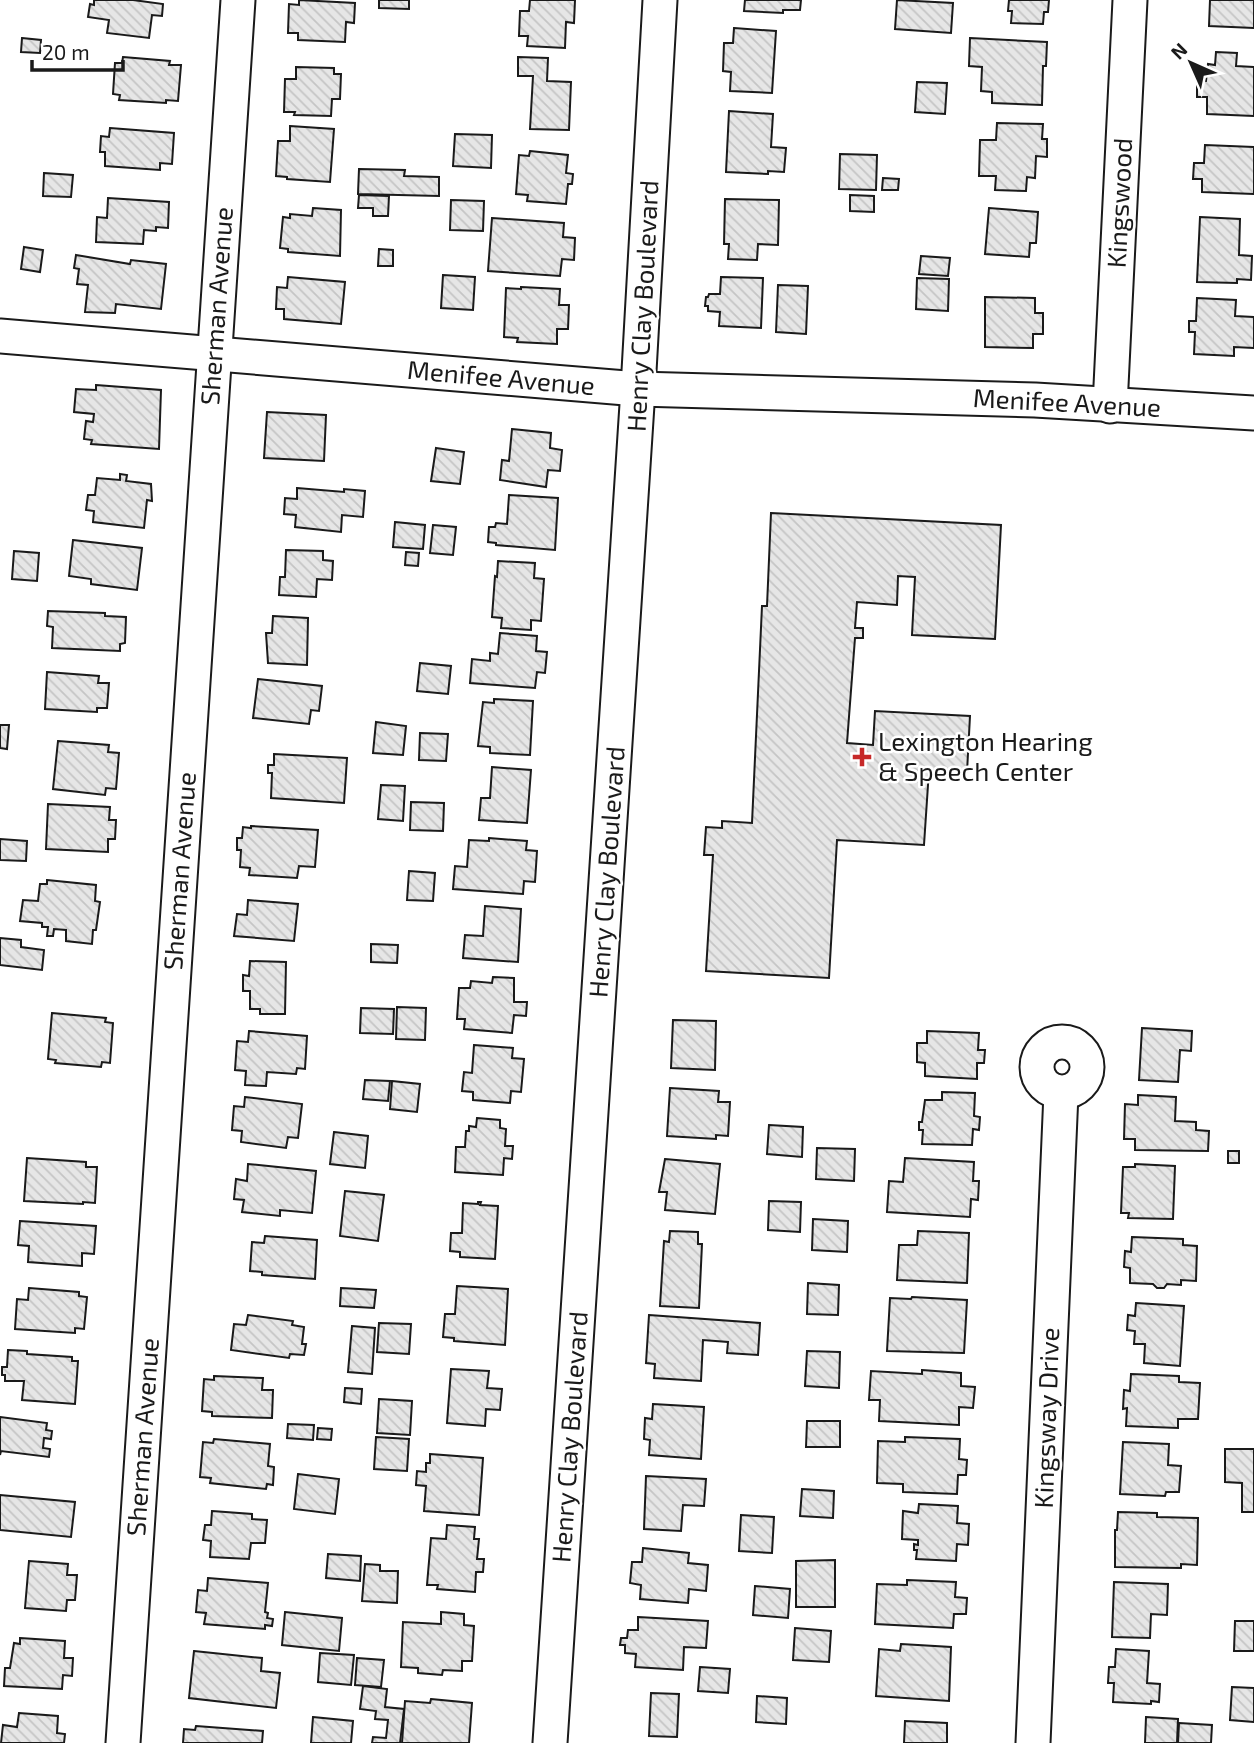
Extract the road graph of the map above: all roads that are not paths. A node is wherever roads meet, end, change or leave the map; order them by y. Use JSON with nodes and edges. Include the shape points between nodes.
{"nodes":[{"id":1,"x":238,"y":0,"type":"edge"},
{"id":2,"x":660,"y":0,"type":"edge"},
{"id":3,"x":1130,"y":0,"type":"edge"},
{"id":4,"x":0,"y":336,"type":"edge"},
{"id":5,"x":214,"y":355,"type":"junction"},
{"id":6,"x":638,"y":389,"type":"junction"},
{"id":7,"x":1110,"y":406,"type":"junction"},
{"id":8,"x":1254,"y":413,"type":"edge"},
{"id":9,"x":1061,"y":1093,"type":"dead end"},
{"id":10,"x":123,"y":1743,"type":"edge"},
{"id":11,"x":550,"y":1743,"type":"edge"},
{"id":12,"x":1033,"y":1743,"type":"edge"}],
"edges":[{"from":1,"to":5,"type":"street","name":"Sherman Avenue"},
{"from":2,"to":6,"type":"street","name":"Henry Clay Boulevard"},
{"from":3,"to":7,"type":"street","name":"Kingswood"},
{"from":4,"to":5,"type":"street","name":"Menifee Avenue"},
{"from":5,"to":6,"type":"street","name":"Menifee Avenue"},
{"from":5,"to":10,"type":"street","name":"Sherman Avenue"},
{"from":6,"to":7,"type":"street","name":"Menifee Avenue"},
{"from":6,"to":11,"type":"street","name":"Henry Clay Boulevard"},
{"from":7,"to":8,"type":"street","name":"Menifee Avenue"},
{"from":9,"to":12,"type":"street","name":"Kingsway Drive"}]}
